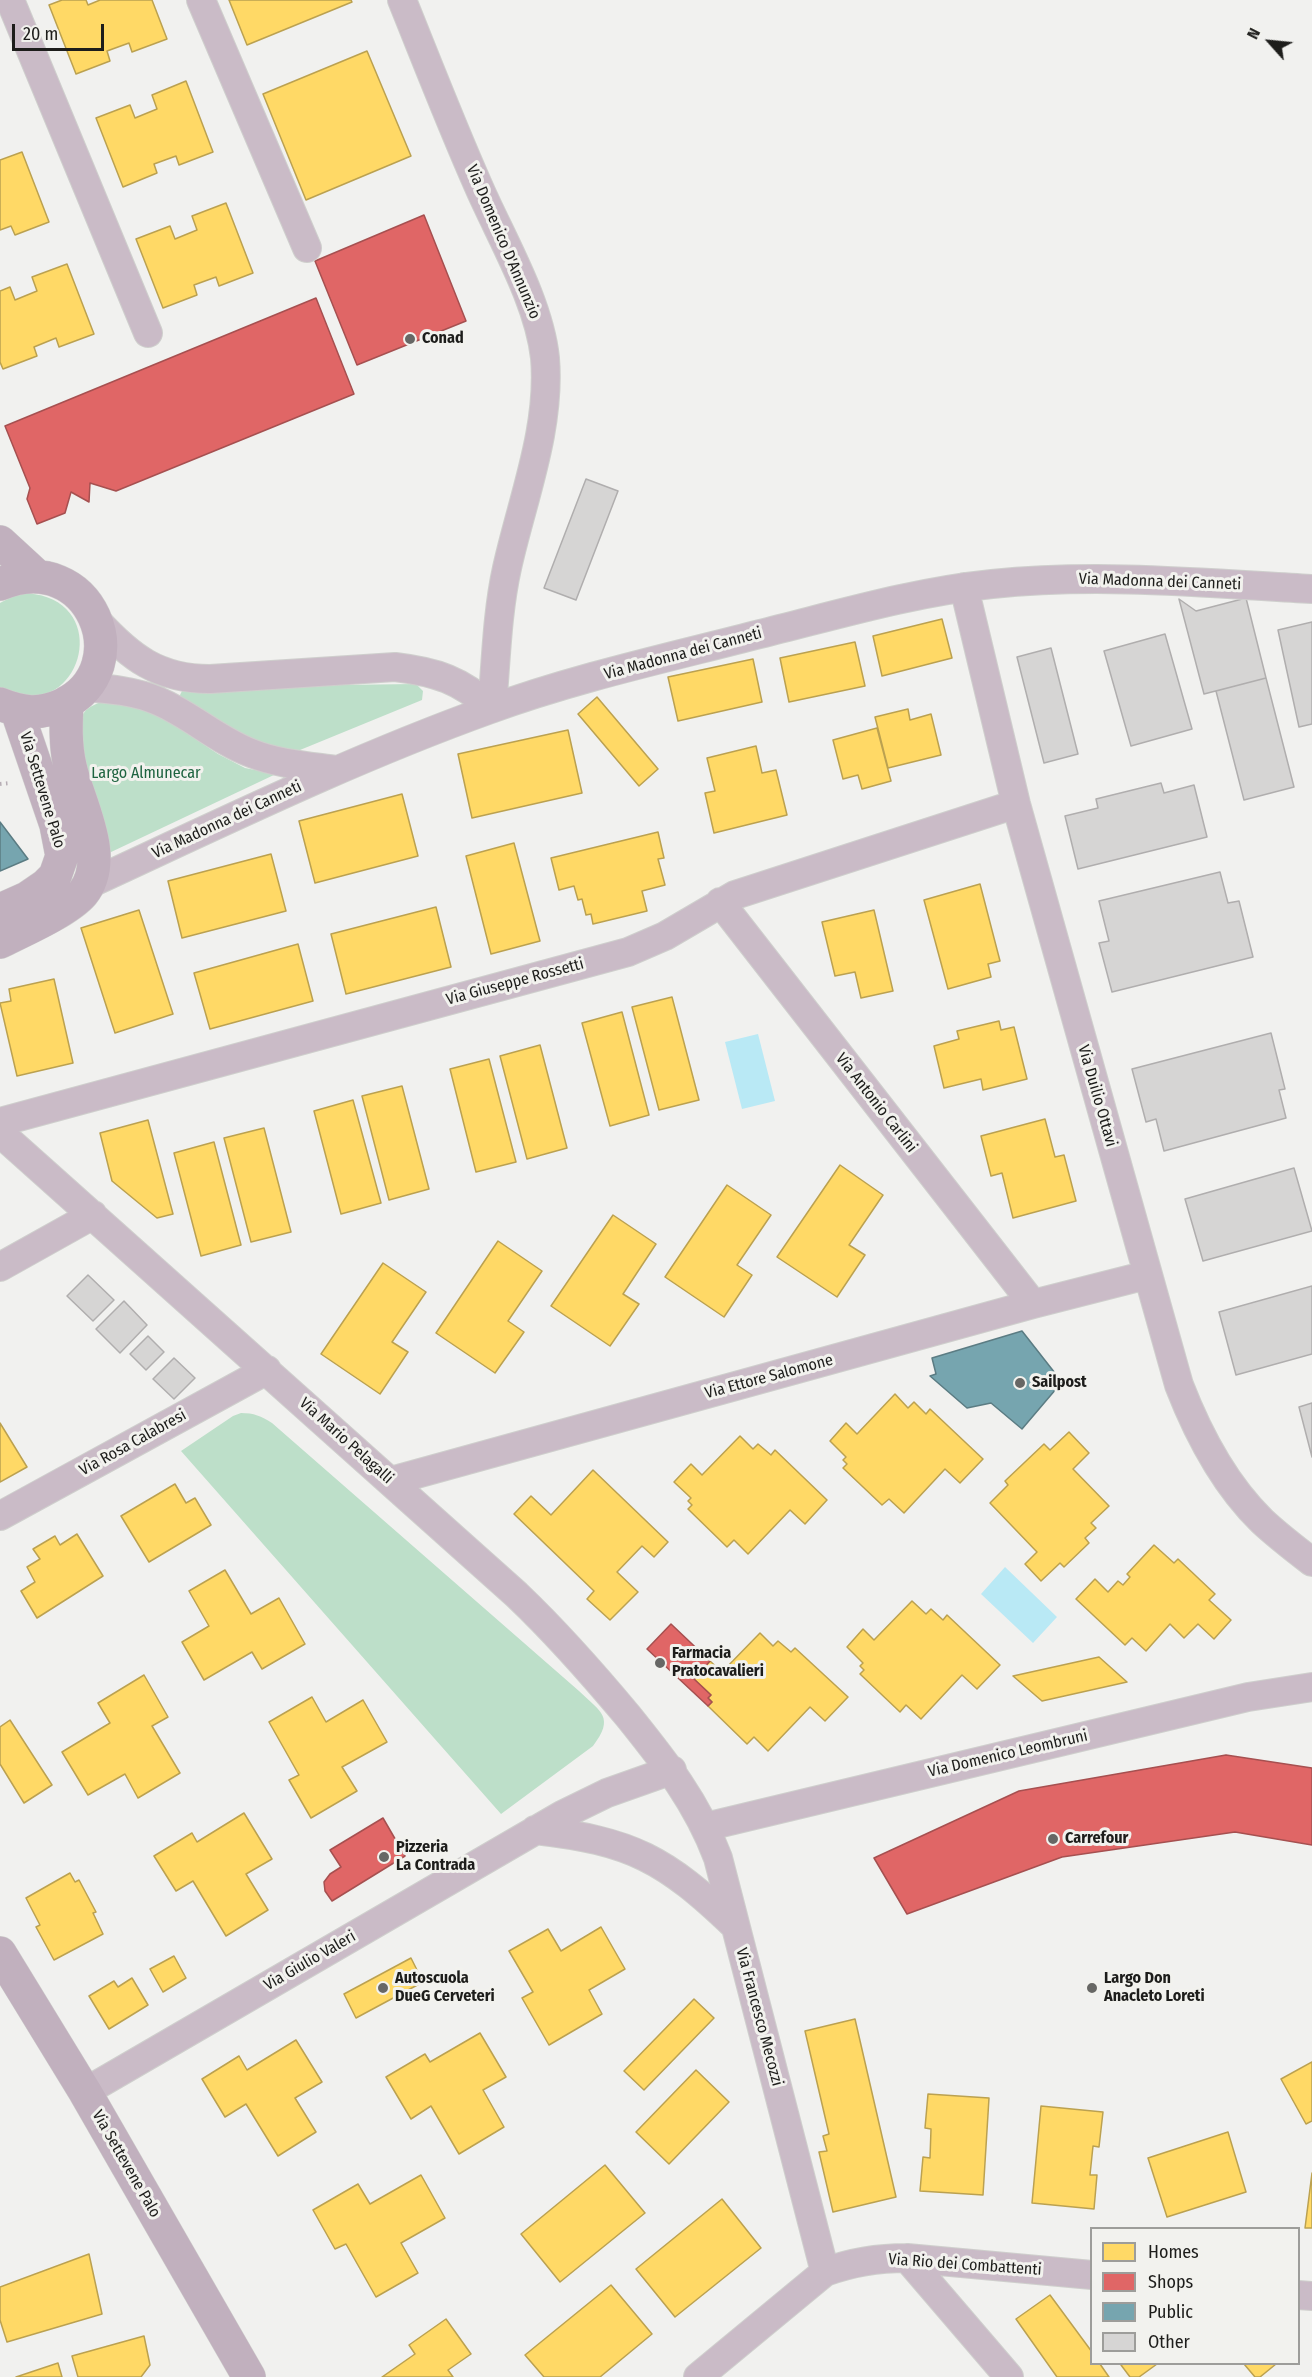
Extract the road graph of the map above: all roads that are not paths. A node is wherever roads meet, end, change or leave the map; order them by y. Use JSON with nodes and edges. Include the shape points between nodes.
{"nodes":[{"id":1,"x":10,"y":0,"type":"edge"},
{"id":2,"x":201,"y":0,"type":"edge"},
{"id":3,"x":402,"y":0,"type":"edge"},
{"id":4,"x":307,"y":248,"type":"dead end"},
{"id":5,"x":148,"y":333,"type":"dead end"},
{"id":6,"x":0,"y":542,"type":"edge"},
{"id":7,"x":37,"y":576,"type":"junction"},
{"id":8,"x":0,"y":584,"type":"edge"},
{"id":9,"x":964,"y":587,"type":"junction"},
{"id":10,"x":1312,"y":588,"type":"edge"},
{"id":11,"x":97,"y":621,"type":"junction"},
{"id":12,"x":76,"y":694,"type":"junction"},
{"id":13,"x":8,"y":707,"type":"edge"},
{"id":14,"x":492,"y":708,"type":"junction"},
{"id":15,"x":337,"y":770,"type":"junction"},
{"id":16,"x":1016,"y":804,"type":"junction"},
{"id":17,"x":89,"y":884,"type":"junction"},
{"id":18,"x":720,"y":902,"type":"junction"},
{"id":19,"x":0,"y":910,"type":"edge"},
{"id":20,"x":0,"y":942,"type":"edge"},
{"id":21,"x":0,"y":1122,"type":"edge"},
{"id":22,"x":0,"y":1133,"type":"edge"},
{"id":23,"x":93,"y":1215,"type":"junction"},
{"id":24,"x":0,"y":1267,"type":"edge"},
{"id":25,"x":1147,"y":1275,"type":"junction"},
{"id":26,"x":1033,"y":1304,"type":"junction"},
{"id":27,"x":267,"y":1370,"type":"junction"},
{"id":28,"x":391,"y":1481,"type":"junction"},
{"id":29,"x":0,"y":1516,"type":"edge"},
{"id":30,"x":1312,"y":1562,"type":"edge"},
{"id":31,"x":1312,"y":1687,"type":"edge"},
{"id":32,"x":672,"y":1770,"type":"junction"},
{"id":33,"x":705,"y":1827,"type":"junction"},
{"id":34,"x":535,"y":1830,"type":"junction"},
{"id":35,"x":735,"y":1926,"type":"junction"},
{"id":36,"x":0,"y":1953,"type":"edge"},
{"id":37,"x":85,"y":2092,"type":"junction"},
{"id":38,"x":907,"y":2258,"type":"junction"},
{"id":39,"x":825,"y":2272,"type":"junction"},
{"id":40,"x":1090,"y":2275,"type":"edge"},
{"id":41,"x":249,"y":2377,"type":"edge"},
{"id":42,"x":698,"y":2377,"type":"edge"},
{"id":43,"x":1009,"y":2377,"type":"edge"}],
"edges":[{"from":1,"to":5,"type":"street"},
{"from":2,"to":4,"type":"street"},
{"from":3,"to":14,"type":"street","name":"Via Domenico D'Annunzio","via":[[477,183],[528,294],[545,359],[544,402],[534,460],[506,570]]},
{"from":6,"to":7,"type":"street"},
{"from":7,"to":8,"type":"street","via":[[12,578]]},
{"from":7,"to":11,"type":"street","via":[[70,587]]},
{"from":9,"to":10,"type":"street","name":"Via Madonna dei Canneti","via":[[1066,579]]},
{"from":9,"to":14,"type":"street","name":"Via Madonna dei Canneti","via":[[882,603],[680,654]]},
{"from":9,"to":16,"type":"street","name":"Via Duilio Ottavi"},
{"from":11,"to":12,"type":"street","via":[[99,657]]},
{"from":11,"to":14,"type":"street","via":[[133,656],[182,677],[210,679],[395,667],[449,678]]},
{"from":12,"to":13,"type":"street","via":[[40,712]]},
{"from":12,"to":15,"type":"street","via":[[120,690],[156,700],[259,756]]},
{"from":12,"to":17,"type":"street","name":"Via Settevene Palo","via":[[66,735],[68,758],[93,848]]},
{"from":13,"to":19,"type":"street","name":"Via Settevene Palo","via":[[56,825],[62,856],[46,885]]},
{"from":14,"to":15,"type":"street","name":"Via Madonna dei Canneti"},
{"from":15,"to":17,"type":"street","name":"Via Madonna dei Canneti"},
{"from":16,"to":18,"type":"street","name":"Via Giuseppe Rossetti"},
{"from":16,"to":25,"type":"street","name":"Via Duilio Ottavi"},
{"from":17,"to":20,"type":"street","via":[[70,904]]},
{"from":18,"to":21,"type":"street","name":"Via Giuseppe Rossetti","via":[[665,936],[628,952]]},
{"from":18,"to":26,"type":"street","name":"Via Antonio Carlini"},
{"from":22,"to":23,"type":"street","name":"Via Mario Pelagalli"},
{"from":23,"to":24,"type":"street"},
{"from":23,"to":27,"type":"street","name":"Via Mario Pelagalli"},
{"from":25,"to":26,"type":"street","name":"Via Ettore Salomone"},
{"from":25,"to":30,"type":"street","name":"Via Duilio Ottavi","via":[[1179,1385],[1203,1439],[1251,1510]]},
{"from":26,"to":28,"type":"street","name":"Via Ettore Salomone"},
{"from":27,"to":28,"type":"street","name":"Via Mario Pelagalli"},
{"from":27,"to":29,"type":"street","name":"Via Rosa Calabresi"},
{"from":28,"to":32,"type":"street","name":"Via Mario Pelagalli","via":[[554,1631]]},
{"from":31,"to":33,"type":"street","name":"Via Domenico Leombruni","via":[[1248,1697]]},
{"from":32,"to":33,"type":"street","name":"Via Francesco Mecozzi"},
{"from":32,"to":34,"type":"street","name":"Via Giulio Valeri","via":[[593,1799]]},
{"from":33,"to":35,"type":"street","name":"Via Francesco Mecozzi","via":[[718,1858]]},
{"from":34,"to":35,"type":"street","via":[[605,1841],[641,1853],[685,1880]]},
{"from":34,"to":37,"type":"street","name":"Via Giulio Valeri"},
{"from":35,"to":39,"type":"street","name":"Via Francesco Mecozzi"},
{"from":36,"to":37,"type":"street","name":"Via Settevene Palo"},
{"from":37,"to":41,"type":"street","name":"Via Settevene Palo"},
{"from":38,"to":39,"type":"street","name":"Via Rio dei Combattenti","via":[[864,2261]]},
{"from":38,"to":40,"type":"street","name":"Via Rio dei Combattenti"},
{"from":38,"to":43,"type":"street"},
{"from":39,"to":42,"type":"street","name":"Via Rio dei Combattenti"}]}
